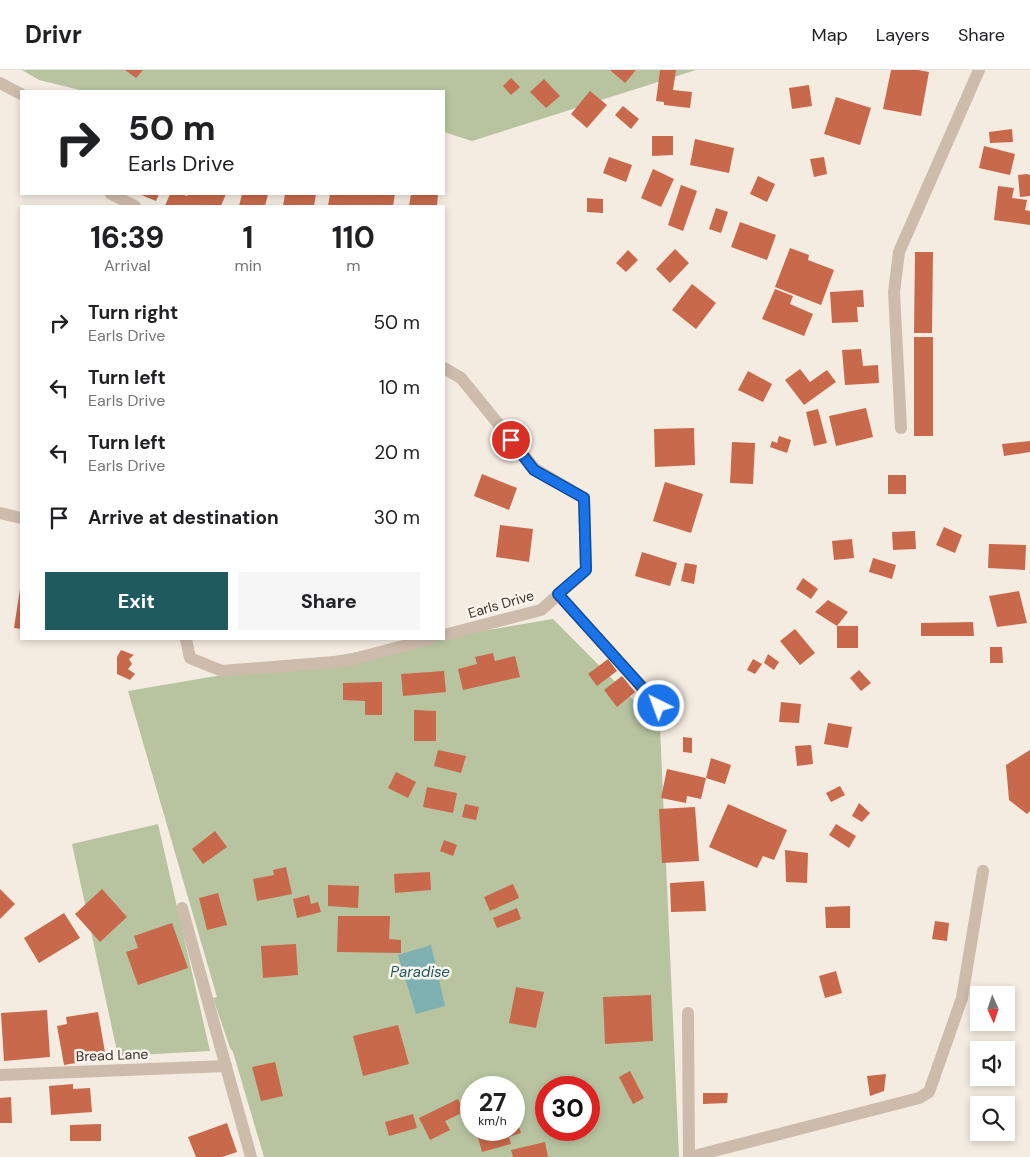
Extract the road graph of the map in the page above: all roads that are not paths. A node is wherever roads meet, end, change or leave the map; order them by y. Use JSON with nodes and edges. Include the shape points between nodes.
{"nodes":[{"id":1,"x":980,"y":70,"type":"edge"},
{"id":2,"x":0,"y":83,"type":"edge"},
{"id":3,"x":20,"y":93,"type":"edge"},
{"id":4,"x":113,"y":195,"type":"edge"},
{"id":5,"x":133,"y":205,"type":"edge"},
{"id":6,"x":445,"y":369,"type":"edge"},
{"id":7,"x":901,"y":428,"type":"dead end"},
{"id":8,"x":0,"y":513,"type":"edge"},
{"id":9,"x":20,"y":518,"type":"edge"},
{"id":10,"x":558,"y":594,"type":"junction"},
{"id":11,"x":445,"y":635,"type":"edge"},
{"id":12,"x":186,"y":640,"type":"edge"},
{"id":13,"x":426,"y":640,"type":"edge"},
{"id":14,"x":659,"y":706,"type":"dead end"},
{"id":15,"x":983,"y":871,"type":"dead end"},
{"id":16,"x":182,"y":908,"type":"dead end"},
{"id":17,"x":688,"y":1013,"type":"dead end"},
{"id":18,"x":226,"y":1066,"type":"junction"},
{"id":19,"x":0,"y":1075,"type":"edge"},
{"id":20,"x":251,"y":1157,"type":"edge"},
{"id":21,"x":689,"y":1157,"type":"edge"}],
"edges":[{"from":1,"to":7,"type":"street","via":[[899,252],[894,292]]},
{"from":2,"to":3,"type":"street"},
{"from":4,"to":5,"type":"street"},
{"from":6,"to":10,"type":"street","name":"Earls Drive","via":[[461,378],[534,470],[584,498],[586,570]]},
{"from":8,"to":9,"type":"street"},
{"from":10,"to":11,"type":"street","name":"Earls Drive","via":[[541,610]]},
{"from":10,"to":14,"type":"street"},
{"from":12,"to":13,"type":"street","via":[[190,658],[222,671],[346,660]]},
{"from":15,"to":21,"type":"street","via":[[962,998],[929,1092],[919,1098]]},
{"from":16,"to":18,"type":"street"},
{"from":17,"to":21,"type":"street"},
{"from":18,"to":19,"type":"street","name":"Bread Lane"},
{"from":18,"to":20,"type":"street"}]}
